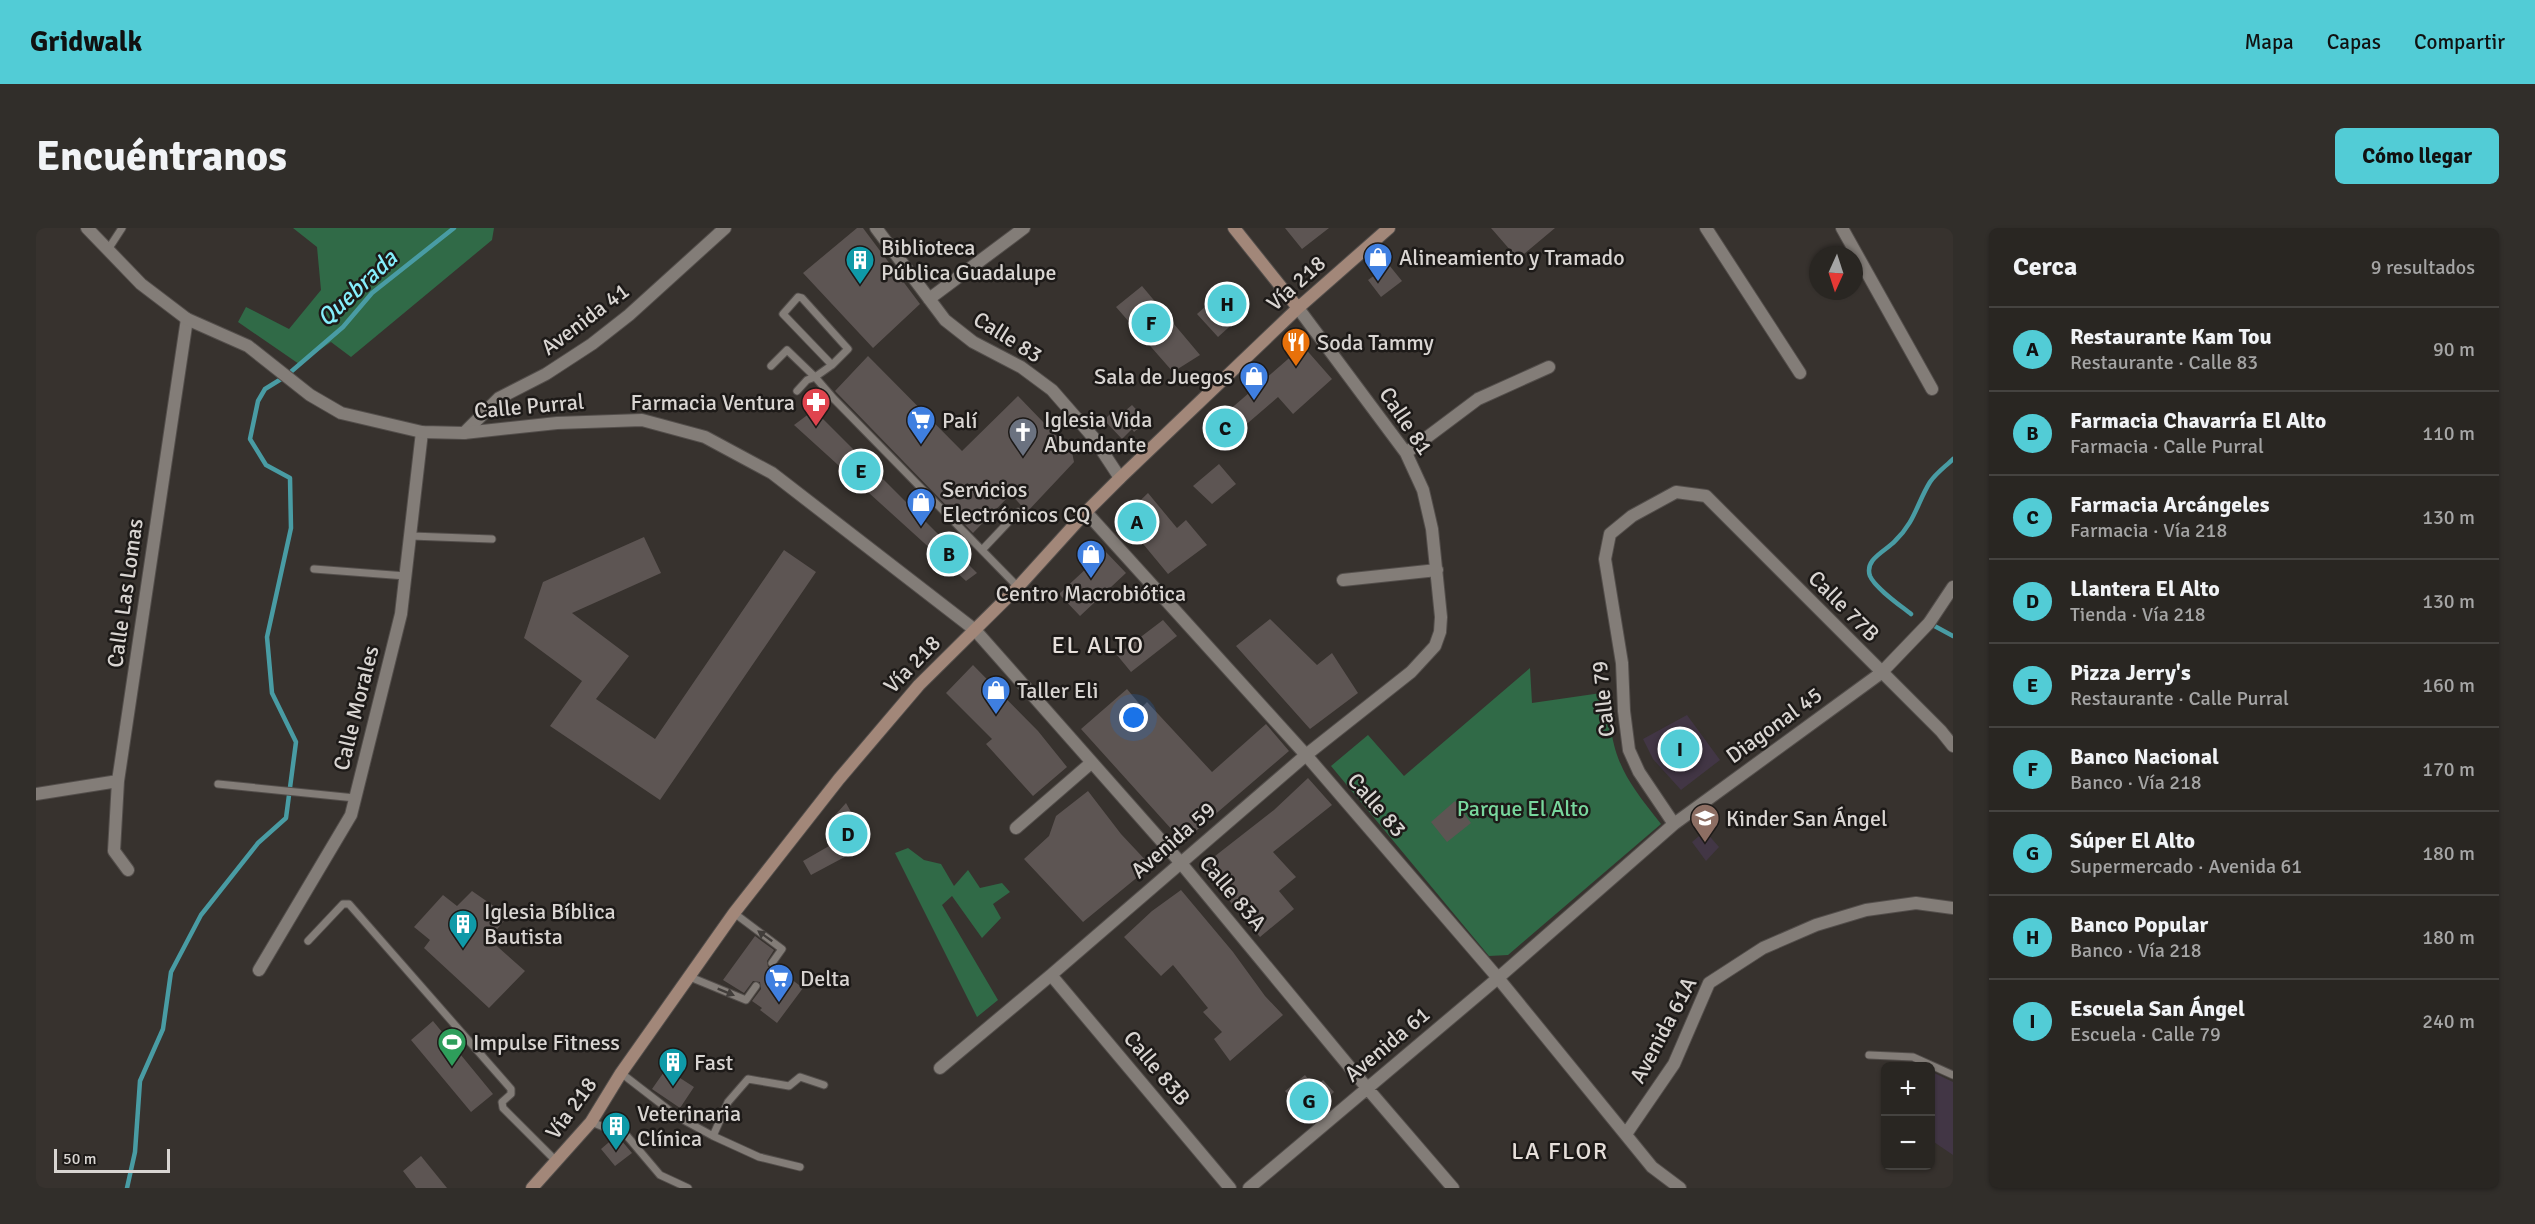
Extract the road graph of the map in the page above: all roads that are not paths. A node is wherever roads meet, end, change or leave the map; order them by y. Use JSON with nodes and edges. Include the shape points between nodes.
{"nodes":[{"id":1,"x":87,"y":228,"type":"edge"},
{"id":2,"x":122,"y":228,"type":"edge"},
{"id":3,"x":725,"y":228,"type":"edge"},
{"id":4,"x":876,"y":228,"type":"edge"},
{"id":5,"x":1024,"y":228,"type":"edge"},
{"id":6,"x":1234,"y":228,"type":"edge"},
{"id":7,"x":1389,"y":228,"type":"edge"},
{"id":8,"x":1706,"y":228,"type":"edge"},
{"id":9,"x":1842,"y":228,"type":"edge"},
{"id":10,"x":107,"y":251,"type":"junction"},
{"id":11,"x":929,"y":299,"type":"junction"},
{"id":12,"x":1298,"y":308,"type":"junction"},
{"id":13,"x":187,"y":319,"type":"junction"},
{"id":14,"x":832,"y":365,"type":"junction"},
{"id":15,"x":771,"y":366,"type":"dead end"},
{"id":16,"x":1549,"y":367,"type":"dead end"},
{"id":17,"x":1800,"y":373,"type":"dead end"},
{"id":18,"x":815,"y":377,"type":"junction"},
{"id":19,"x":1932,"y":389,"type":"dead end"},
{"id":20,"x":797,"y":391,"type":"dead end"},
{"id":21,"x":422,"y":432,"type":"junction"},
{"id":22,"x":464,"y":433,"type":"junction"},
{"id":23,"x":1406,"y":453,"type":"junction"},
{"id":24,"x":1120,"y":478,"type":"junction"},
{"id":25,"x":1018,"y":512,"type":"dead end"},
{"id":26,"x":1086,"y":512,"type":"junction"},
{"id":27,"x":411,"y":536,"type":"junction"},
{"id":28,"x":492,"y":538,"type":"dead end"},
{"id":29,"x":982,"y":550,"type":"junction"},
{"id":30,"x":1605,"y":559,"type":"joint"},
{"id":31,"x":314,"y":569,"type":"dead end"},
{"id":32,"x":1437,"y":570,"type":"junction"},
{"id":33,"x":406,"y":576,"type":"junction"},
{"id":34,"x":1343,"y":580,"type":"dead end"},
{"id":35,"x":1018,"y":587,"type":"junction"},
{"id":36,"x":1953,"y":587,"type":"edge"},
{"id":37,"x":975,"y":630,"type":"junction"},
{"id":38,"x":1434,"y":646,"type":"joint"},
{"id":39,"x":1881,"y":673,"type":"junction"},
{"id":40,"x":1953,"y":746,"type":"edge"},
{"id":41,"x":1306,"y":755,"type":"junction"},
{"id":42,"x":1091,"y":763,"type":"junction"},
{"id":43,"x":118,"y":781,"type":"junction"},
{"id":44,"x":218,"y":784,"type":"dead end"},
{"id":45,"x":36,"y":794,"type":"edge"},
{"id":46,"x":355,"y":798,"type":"junction"},
{"id":47,"x":1674,"y":824,"type":"junction"},
{"id":48,"x":1016,"y":828,"type":"dead end"},
{"id":49,"x":1180,"y":862,"type":"junction"},
{"id":50,"x":128,"y":870,"type":"dead end"},
{"id":51,"x":1953,"y":908,"type":"edge"},
{"id":52,"x":734,"y":913,"type":"junction"},
{"id":53,"x":308,"y":941,"type":"dead end"},
{"id":54,"x":772,"y":963,"type":"dead end"},
{"id":55,"x":259,"y":970,"type":"dead end"},
{"id":56,"x":1051,"y":975,"type":"junction"},
{"id":57,"x":690,"y":977,"type":"junction"},
{"id":58,"x":1498,"y":978,"type":"junction"},
{"id":59,"x":756,"y":986,"type":"dead end"},
{"id":60,"x":1869,"y":1054,"type":"dead end"},
{"id":61,"x":940,"y":1068,"type":"dead end"},
{"id":62,"x":621,"y":1073,"type":"junction"},
{"id":63,"x":1953,"y":1075,"type":"edge"},
{"id":64,"x":824,"y":1085,"type":"dead end"},
{"id":65,"x":1366,"y":1088,"type":"junction"},
{"id":66,"x":591,"y":1122,"type":"junction"},
{"id":67,"x":1626,"y":1134,"type":"junction"},
{"id":68,"x":713,"y":1136,"type":"junction"},
{"id":69,"x":557,"y":1162,"type":"junction"},
{"id":70,"x":800,"y":1167,"type":"dead end"},
{"id":71,"x":532,"y":1188,"type":"edge"},
{"id":72,"x":688,"y":1188,"type":"edge"},
{"id":73,"x":1230,"y":1188,"type":"edge"},
{"id":74,"x":1249,"y":1188,"type":"edge"},
{"id":75,"x":1453,"y":1188,"type":"edge"},
{"id":76,"x":1680,"y":1188,"type":"edge"}],
"edges":[{"from":1,"to":10,"type":"street","name":"Calle Purral"},
{"from":2,"to":10,"type":"lane"},
{"from":3,"to":22,"type":"street","name":"Avenida 41","via":[[629,315],[546,374],[499,398]]},
{"from":4,"to":11,"type":"street","name":"Calle 83"},
{"from":5,"to":11,"type":"street"},
{"from":6,"to":12,"type":"main road"},
{"from":7,"to":12,"type":"main road","name":"Vía 218"},
{"from":8,"to":17,"type":"street"},
{"from":9,"to":19,"type":"street"},
{"from":10,"to":13,"type":"street","name":"Calle Purral","via":[[141,284]]},
{"from":11,"to":24,"type":"street","name":"Calle 83","via":[[945,320],[973,342],[1021,367],[1052,390],[1093,437]]},
{"from":12,"to":23,"type":"street","name":"Calle 81"},
{"from":12,"to":24,"type":"main road","name":"Vía 218"},
{"from":13,"to":21,"type":"street","name":"Calle Purral","via":[[248,346],[310,395],[341,413]]},
{"from":13,"to":43,"type":"street","name":"Calle Las Lomas"},
{"from":14,"to":14,"type":"lane","via":[[783,314],[798,297],[848,349]]},
{"from":14,"to":18,"type":"lane"},
{"from":15,"to":18,"type":"lane","via":[[787,350]]},
{"from":16,"to":23,"type":"street","via":[[1478,399]]},
{"from":18,"to":20,"type":"lane"},
{"from":18,"to":29,"type":"lane"},
{"from":21,"to":22,"type":"street","name":"Calle Purral"},
{"from":21,"to":27,"type":"street","name":"Calle Morales"},
{"from":22,"to":37,"type":"street","name":"Calle Purral","via":[[557,423],[642,420],[705,437],[772,472]]},
{"from":23,"to":32,"type":"street","name":"Calle 81","via":[[1423,490]]},
{"from":24,"to":26,"type":"main road","name":"Vía 218"},
{"from":25,"to":29,"type":"lane"},
{"from":26,"to":35,"type":"main road","name":"Vía 218"},
{"from":26,"to":41,"type":"street","name":"Calle 83"},
{"from":27,"to":28,"type":"lane"},
{"from":27,"to":33,"type":"street","name":"Calle Morales"},
{"from":29,"to":35,"type":"lane"},
{"from":30,"to":39,"type":"street","name":"Calle 77B","via":[[1610,534],[1632,516],[1676,492],[1706,496]]},
{"from":30,"to":47,"type":"street","name":"Calle 79","via":[[1622,663],[1629,750]]},
{"from":31,"to":33,"type":"lane"},
{"from":32,"to":34,"type":"street"},
{"from":32,"to":38,"type":"street","name":"Calle 81","via":[[1441,617]]},
{"from":33,"to":46,"type":"street","name":"Calle Morales","via":[[401,614]]},
{"from":35,"to":37,"type":"main road","name":"Vía 218"},
{"from":36,"to":39,"type":"street","name":"Diagonal 45","via":[[1929,623]]},
{"from":37,"to":42,"type":"street","name":"Calle 83A"},
{"from":37,"to":52,"type":"main road","name":"Vía 218","via":[[875,736]]},
{"from":38,"to":41,"type":"street","name":"Avenida 59","via":[[1411,672]]},
{"from":39,"to":40,"type":"street","name":"Calle 77B"},
{"from":39,"to":47,"type":"street","name":"Diagonal 45"},
{"from":41,"to":49,"type":"street","name":"Avenida 59"},
{"from":41,"to":58,"type":"street","name":"Calle 83"},
{"from":42,"to":48,"type":"street"},
{"from":42,"to":49,"type":"street","name":"Calle 83A"},
{"from":43,"to":45,"type":"street"},
{"from":43,"to":50,"type":"street","name":"Calle Las Lomas","via":[[114,851]]},
{"from":44,"to":46,"type":"lane"},
{"from":46,"to":55,"type":"street","name":"Calle Morales","via":[[351,815]]},
{"from":47,"to":58,"type":"street","name":"Diagonal 45"},
{"from":49,"to":56,"type":"street","name":"Avenida 59"},
{"from":49,"to":65,"type":"street","name":"Calle 83A"},
{"from":51,"to":67,"type":"street","name":"Avenida 61A","via":[[1916,903],[1866,910],[1816,925],[1763,948],[1709,983],[1674,1064]]},
{"from":54,"to":52,"type":"lane","one_way":true,"via":[[782,949]]},
{"from":52,"to":57,"type":"main road","name":"Vía 218"},
{"from":53,"to":69,"type":"lane","via":[[343,904],[350,904],[511,1089],[502,1108]]},
{"from":56,"to":61,"type":"street","name":"Avenida 59"},
{"from":56,"to":73,"type":"street","name":"Calle 83B"},
{"from":57,"to":59,"type":"lane","one_way":true,"via":[[746,1000]]},
{"from":57,"to":62,"type":"main road","name":"Vía 218"},
{"from":58,"to":65,"type":"street","name":"Avenida 61"},
{"from":58,"to":67,"type":"street","name":"Calle 83"},
{"from":60,"to":63,"type":"lane","via":[[1913,1057]]},
{"from":62,"to":66,"type":"main road","name":"Vía 218"},
{"from":62,"to":68,"type":"lane","via":[[678,1117]]},
{"from":64,"to":68,"type":"lane","via":[[800,1077],[789,1086],[748,1080],[728,1102]]},
{"from":65,"to":74,"type":"street","name":"Avenida 61"},
{"from":65,"to":75,"type":"street","name":"Calle 83A"},
{"from":66,"to":69,"type":"main road","name":"Vía 218"},
{"from":66,"to":72,"type":"lane","via":[[627,1136],[660,1175]]},
{"from":67,"to":76,"type":"street","via":[[1652,1167]]},
{"from":68,"to":70,"type":"lane","via":[[759,1157]]},
{"from":69,"to":71,"type":"main road","name":"Vía 218"}]}
